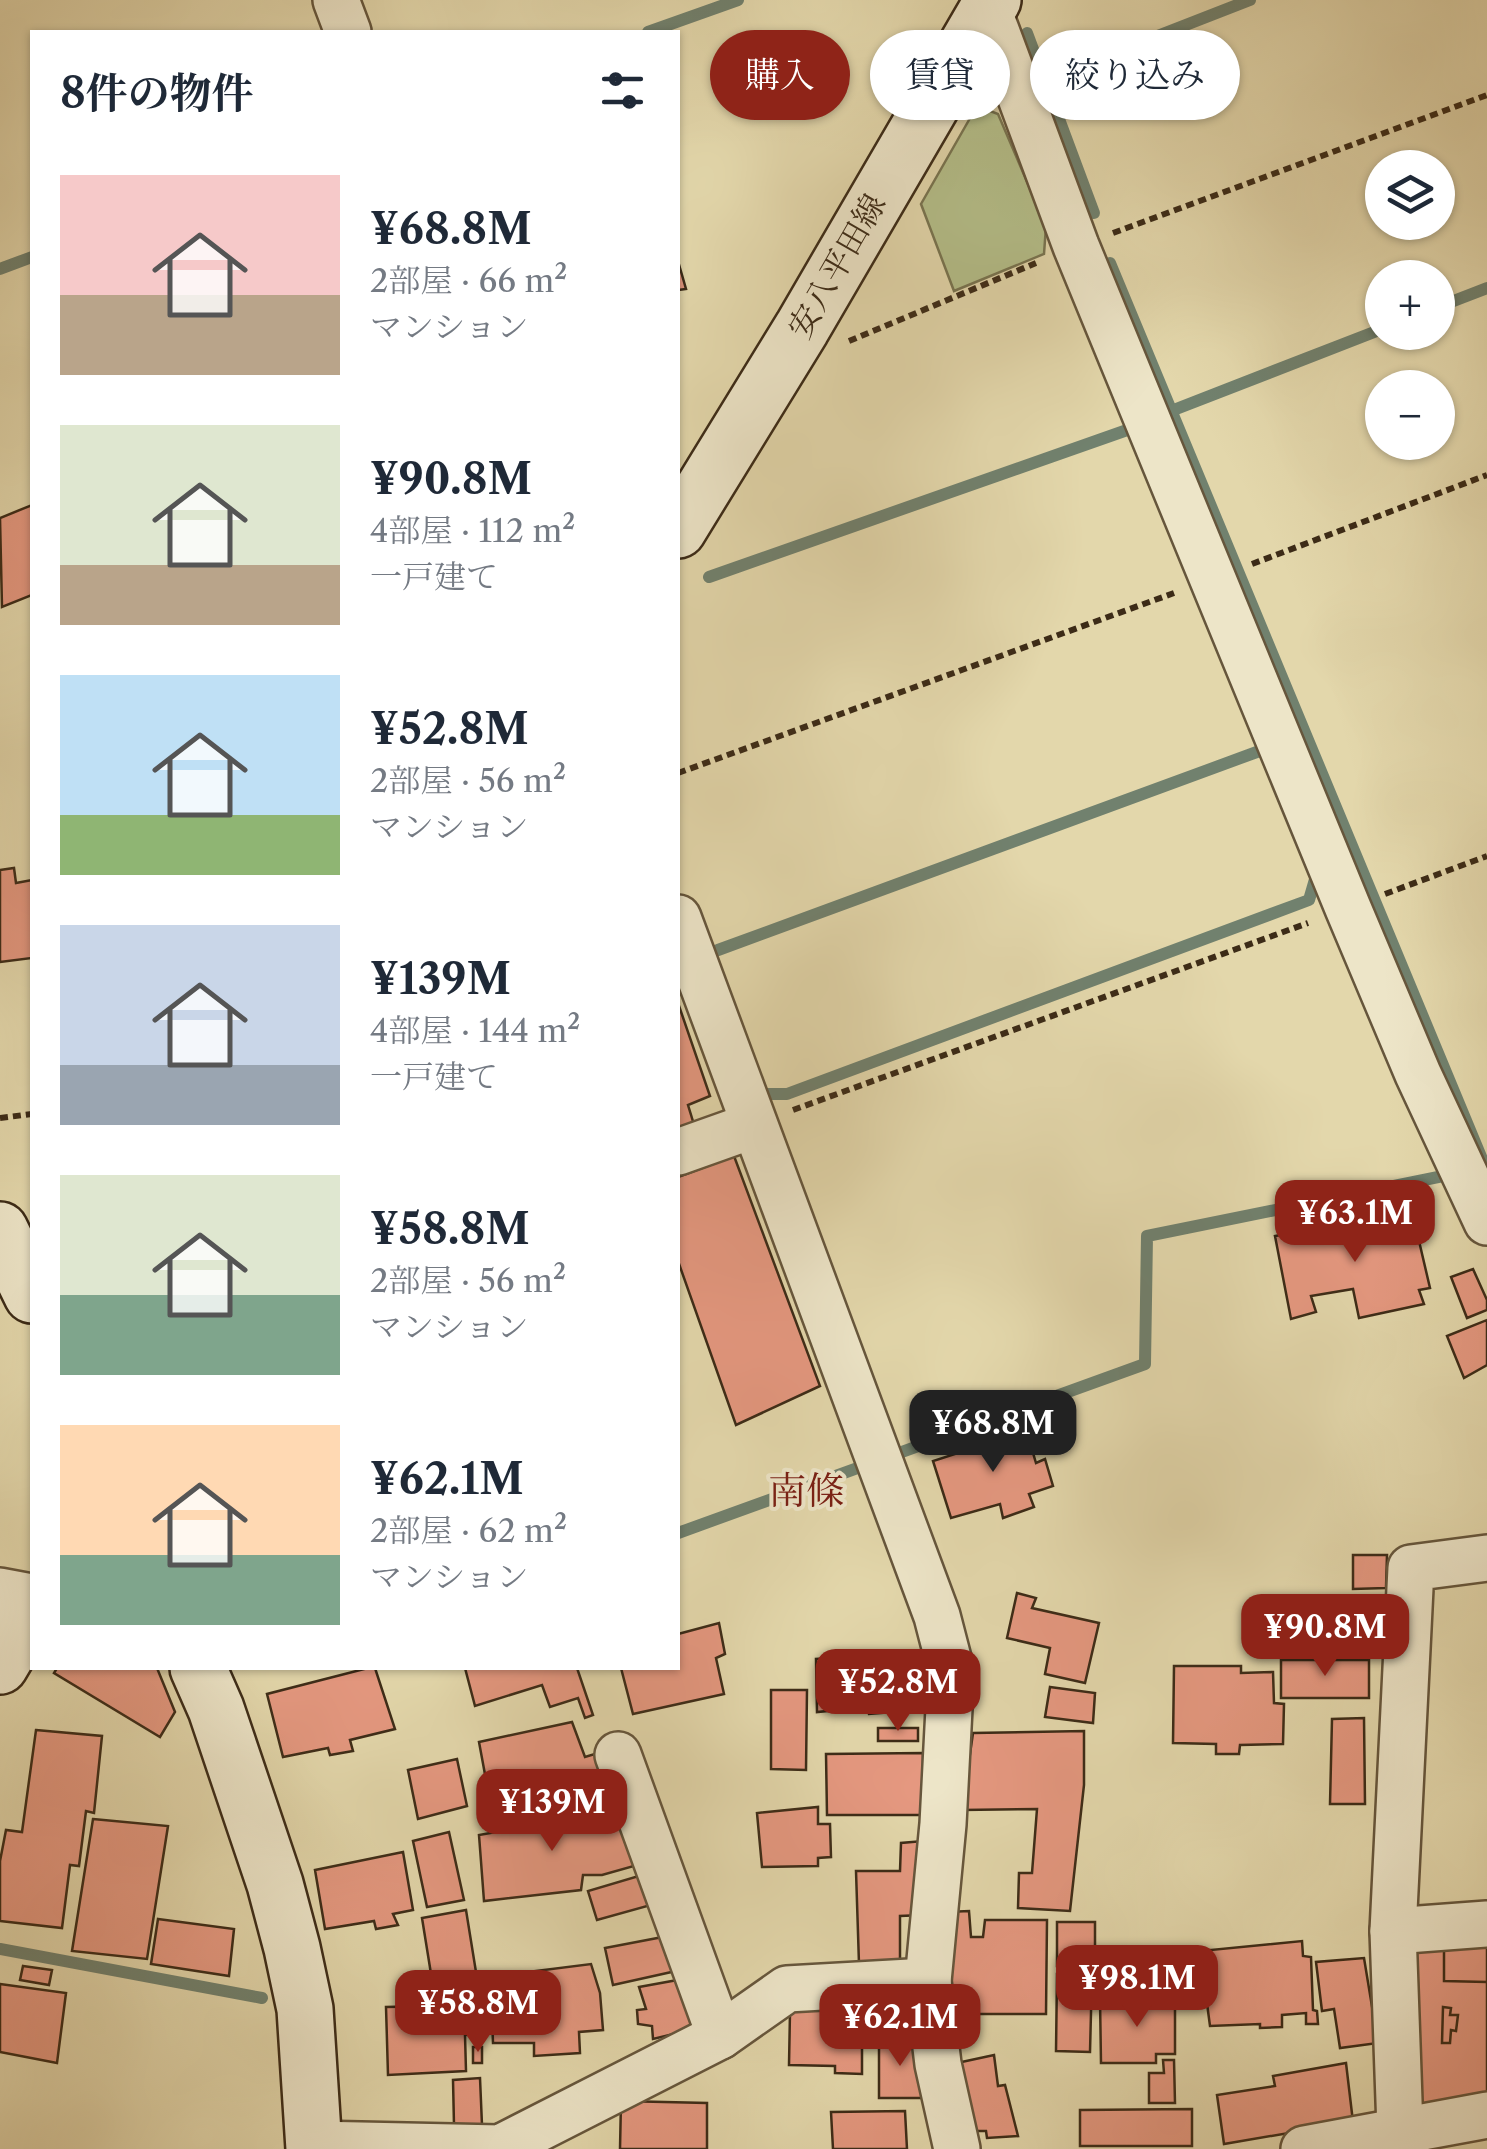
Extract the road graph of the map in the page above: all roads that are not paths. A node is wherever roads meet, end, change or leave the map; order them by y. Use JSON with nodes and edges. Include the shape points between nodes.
{"nodes":[{"id":1,"x":336,"y":0,"type":"edge"},
{"id":2,"x":989,"y":3,"type":"edge"},
{"id":3,"x":347,"y":30,"type":"edge"},
{"id":4,"x":680,"y":527,"type":"edge"},
{"id":5,"x":680,"y":923,"type":"edge"},
{"id":6,"x":754,"y":1125,"type":"junction"},
{"id":7,"x":680,"y":1151,"type":"edge"},
{"id":8,"x":1487,"y":1222,"type":"edge"},
{"id":9,"x":0,"y":1230,"type":"edge"},
{"id":10,"x":30,"y":1292,"type":"edge"},
{"id":11,"x":1487,"y":1558,"type":"edge"},
{"id":12,"x":0,"y":1591,"type":"edge"},
{"id":13,"x":30,"y":1597,"type":"edge"},
{"id":14,"x":30,"y":1615,"type":"edge"},
{"id":15,"x":0,"y":1666,"type":"edge"},
{"id":16,"x":199,"y":1670,"type":"edge"},
{"id":17,"x":618,"y":1754,"type":"dead end"},
{"id":18,"x":1487,"y":1924,"type":"edge"},
{"id":19,"x":1392,"y":1931,"type":"junction"},
{"id":20,"x":928,"y":1980,"type":"junction"},
{"id":21,"x":720,"y":2036,"type":"junction"},
{"id":22,"x":1487,"y":2115,"type":"edge"},
{"id":23,"x":1403,"y":2139,"type":"edge"},
{"id":24,"x":314,"y":2146,"type":"edge"},
{"id":25,"x":957,"y":2149,"type":"edge"},
{"id":26,"x":1304,"y":2149,"type":"edge"}],
"edges":[{"from":1,"to":3,"type":"street"},
{"from":2,"to":4,"type":"main road","name":"安八平田線"},
{"from":2,"to":8,"type":"street","via":[[1076,246],[1348,908]]},
{"from":5,"to":6,"type":"street"},
{"from":6,"to":7,"type":"street"},
{"from":6,"to":20,"type":"street","via":[[951,1670]]},
{"from":9,"to":10,"type":"main road"},
{"from":11,"to":19,"type":"street","via":[[1411,1568]]},
{"from":12,"to":13,"type":"street"},
{"from":14,"to":15,"type":"main road"},
{"from":16,"to":24,"type":"main road","via":[[292,1948],[305,2009]]},
{"from":17,"to":21,"type":"street"},
{"from":18,"to":19,"type":"street"},
{"from":19,"to":23,"type":"street"},
{"from":20,"to":21,"type":"street","via":[[787,1989]]},
{"from":20,"to":25,"type":"street"},
{"from":21,"to":24,"type":"street","via":[[500,2148]]},
{"from":22,"to":23,"type":"street"},
{"from":23,"to":26,"type":"street"}]}
